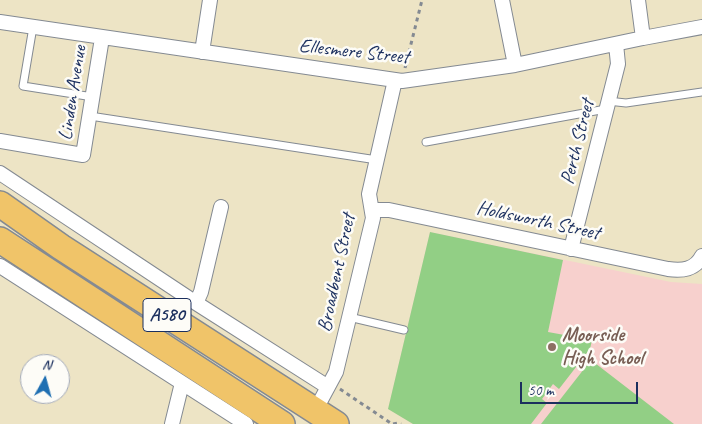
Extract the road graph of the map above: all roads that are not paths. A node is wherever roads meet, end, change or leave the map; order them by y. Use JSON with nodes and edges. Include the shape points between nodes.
{"nodes":[{"id":1,"x":210,"y":0,"type":"edge"},
{"id":2,"x":502,"y":0,"type":"edge"},
{"id":3,"x":638,"y":0,"type":"edge"},
{"id":4,"x":0,"y":22,"type":"edge"},
{"id":5,"x":33,"y":27,"type":"junction"},
{"id":6,"x":702,"y":27,"type":"edge"},
{"id":7,"x":102,"y":38,"type":"junction"},
{"id":8,"x":643,"y":38,"type":"junction"},
{"id":9,"x":616,"y":44,"type":"junction"},
{"id":10,"x":202,"y":52,"type":"junction"},
{"id":11,"x":515,"y":65,"type":"junction"},
{"id":12,"x":399,"y":80,"type":"junction"},
{"id":13,"x":702,"y":92,"type":"edge"},
{"id":14,"x":93,"y":97,"type":"junction"},
{"id":15,"x":607,"y":105,"type":"junction"},
{"id":16,"x":90,"y":116,"type":"junction"},
{"id":17,"x":0,"y":141,"type":"edge"},
{"id":18,"x":426,"y":142,"type":"dead end"},
{"id":19,"x":378,"y":160,"type":"junction"},
{"id":20,"x":0,"y":173,"type":"edge"},
{"id":21,"x":0,"y":204,"type":"edge"},
{"id":22,"x":221,"y":207,"type":"dead end"},
{"id":23,"x":372,"y":210,"type":"junction"},
{"id":24,"x":0,"y":240,"type":"edge"},
{"id":25,"x":571,"y":249,"type":"junction"},
{"id":26,"x":700,"y":263,"type":"edge"},
{"id":27,"x":0,"y":266,"type":"edge"},
{"id":28,"x":196,"y":303,"type":"junction"},
{"id":29,"x":349,"y":317,"type":"junction"},
{"id":30,"x":404,"y":330,"type":"dead end"},
{"id":31,"x":182,"y":383,"type":"junction"},
{"id":32,"x":329,"y":385,"type":"junction"},
{"id":33,"x":315,"y":411,"type":"junction"},
{"id":34,"x":172,"y":424,"type":"edge"},
{"id":35,"x":246,"y":424,"type":"edge"},
{"id":36,"x":282,"y":424,"type":"edge"},
{"id":37,"x":336,"y":424,"type":"edge"}],
"edges":[{"from":1,"to":10,"type":"street"},
{"from":2,"to":11,"type":"street"},
{"from":3,"to":8,"type":"street"},
{"from":4,"to":5,"type":"street","name":"Ellesmere Street"},
{"from":5,"to":7,"type":"street","name":"Ellesmere Street"},
{"from":5,"to":14,"type":"lane","via":[[23,86]]},
{"from":6,"to":8,"type":"street","name":"Ellesmere Street"},
{"from":7,"to":10,"type":"street","name":"Ellesmere Street"},
{"from":7,"to":14,"type":"street","name":"Linden Avenue"},
{"from":8,"to":9,"type":"street","name":"Ellesmere Street"},
{"from":9,"to":11,"type":"street","name":"Ellesmere Street"},
{"from":9,"to":15,"type":"street","name":"Perth Street","via":[[618,64]]},
{"from":10,"to":12,"type":"street","name":"Ellesmere Street"},
{"from":11,"to":12,"type":"street","name":"Ellesmere Street"},
{"from":12,"to":19,"type":"street","name":"Broadbent Street"},
{"from":13,"to":15,"type":"lane"},
{"from":14,"to":16,"type":"street","name":"Linden Avenue"},
{"from":15,"to":18,"type":"lane"},
{"from":15,"to":25,"type":"street","name":"Perth Street"},
{"from":16,"to":17,"type":"street","name":"Linden Avenue","via":[[83,155]]},
{"from":16,"to":19,"type":"lane"},
{"from":19,"to":23,"type":"street","name":"Broadbent Street","via":[[369,194]]},
{"from":20,"to":28,"type":"street"},
{"from":21,"to":33,"type":"highway","number":"A580"},
{"from":22,"to":28,"type":"street"},
{"from":23,"to":25,"type":"street","name":"Holdsworth Street","via":[[389,210]]},
{"from":23,"to":29,"type":"street","name":"Broadbent Street"},
{"from":24,"to":36,"type":"highway","number":"A580"},
{"from":25,"to":26,"type":"street","name":"Holdsworth Street","via":[[668,270],[686,270]]},
{"from":27,"to":31,"type":"street"},
{"from":28,"to":32,"type":"street"},
{"from":29,"to":30,"type":"lane"},
{"from":29,"to":32,"type":"street","name":"Broadbent Street","via":[[336,372]]},
{"from":31,"to":34,"type":"street"},
{"from":31,"to":35,"type":"street"},
{"from":32,"to":33,"type":"street","name":"Broadbent Street"},
{"from":33,"to":37,"type":"highway","number":"A580"}]}
